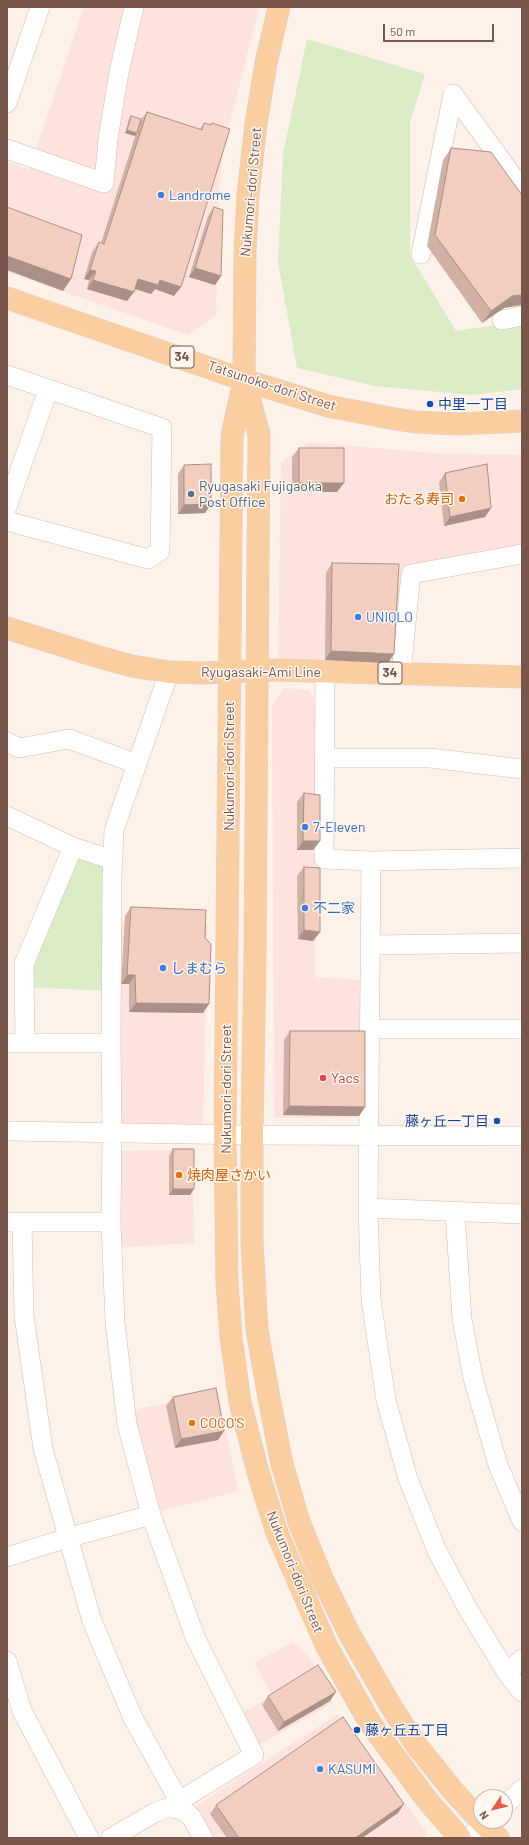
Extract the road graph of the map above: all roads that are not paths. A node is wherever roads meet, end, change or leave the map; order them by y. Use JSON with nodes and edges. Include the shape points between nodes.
{"nodes":[{"id":1,"x":40,"y":7,"type":"edge"},
{"id":2,"x":134,"y":7,"type":"edge"},
{"id":3,"x":279,"y":7,"type":"edge"},
{"id":4,"x":7,"y":103,"type":"edge"},
{"id":5,"x":7,"y":149,"type":"edge"},
{"id":6,"x":514,"y":186,"type":"edge"},
{"id":7,"x":522,"y":208,"type":"edge"},
{"id":8,"x":421,"y":254,"type":"dead end"},
{"id":9,"x":7,"y":298,"type":"edge"},
{"id":10,"x":522,"y":316,"type":"edge"},
{"id":11,"x":502,"y":320,"type":"dead end"},
{"id":12,"x":7,"y":375,"type":"edge"},
{"id":13,"x":244,"y":380,"type":"junction"},
{"id":14,"x":48,"y":390,"type":"junction"},
{"id":15,"x":522,"y":421,"type":"edge"},
{"id":16,"x":7,"y":507,"type":"edge"},
{"id":17,"x":7,"y":521,"type":"edge"},
{"id":18,"x":522,"y":554,"type":"edge"},
{"id":19,"x":7,"y":628,"type":"edge"},
{"id":20,"x":257,"y":670,"type":"junction"},
{"id":21,"x":325,"y":671,"type":"junction"},
{"id":22,"x":168,"y":672,"type":"junction"},
{"id":23,"x":229,"y":672,"type":"junction"},
{"id":24,"x":401,"y":673,"type":"junction"},
{"id":25,"x":522,"y":676,"type":"edge"},
{"id":26,"x":7,"y":742,"type":"edge"},
{"id":27,"x":325,"y":758,"type":"junction"},
{"id":28,"x":137,"y":764,"type":"junction"},
{"id":29,"x":522,"y":770,"type":"edge"},
{"id":30,"x":7,"y":816,"type":"edge"},
{"id":31,"x":73,"y":847,"type":"junction"},
{"id":32,"x":522,"y":858,"type":"edge"},
{"id":33,"x":113,"y":860,"type":"junction"},
{"id":34,"x":371,"y":861,"type":"junction"},
{"id":35,"x":522,"y":943,"type":"edge"},
{"id":36,"x":370,"y":945,"type":"junction"},
{"id":37,"x":370,"y":1029,"type":"junction"},
{"id":38,"x":522,"y":1029,"type":"edge"},
{"id":39,"x":16,"y":1043,"type":"edge"},
{"id":40,"x":111,"y":1043,"type":"junction"},
{"id":41,"x":7,"y":1131,"type":"edge"},
{"id":42,"x":112,"y":1133,"type":"junction"},
{"id":43,"x":225,"y":1135,"type":"junction"},
{"id":44,"x":252,"y":1135,"type":"junction"},
{"id":45,"x":369,"y":1136,"type":"junction"},
{"id":46,"x":522,"y":1136,"type":"edge"},
{"id":47,"x":368,"y":1208,"type":"junction"},
{"id":48,"x":455,"y":1212,"type":"junction"},
{"id":49,"x":522,"y":1214,"type":"edge"},
{"id":50,"x":14,"y":1222,"type":"edge"},
{"id":51,"x":111,"y":1222,"type":"junction"},
{"id":52,"x":151,"y":1515,"type":"junction"},
{"id":53,"x":522,"y":1521,"type":"edge"},
{"id":54,"x":67,"y":1538,"type":"junction"},
{"id":55,"x":7,"y":1557,"type":"edge"},
{"id":56,"x":522,"y":1659,"type":"edge"},
{"id":57,"x":7,"y":1661,"type":"edge"},
{"id":58,"x":507,"y":1673,"type":"junction"},
{"id":59,"x":522,"y":1692,"type":"edge"},
{"id":60,"x":522,"y":1789,"type":"edge"},
{"id":61,"x":513,"y":1797,"type":"edge"},
{"id":62,"x":178,"y":1804,"type":"junction"},
{"id":63,"x":473,"y":1815,"type":"edge"},
{"id":64,"x":89,"y":1838,"type":"edge"},
{"id":65,"x":111,"y":1838,"type":"edge"},
{"id":66,"x":203,"y":1838,"type":"edge"},
{"id":67,"x":460,"y":1838,"type":"edge"}],
"edges":[{"from":1,"to":4,"type":"street"},
{"from":2,"to":5,"type":"street","via":[[118,79],[104,183]]},
{"from":3,"to":13,"type":"main road","name":"Nukumori-dori Street","via":[[263,78],[248,195]]},
{"from":6,"to":7,"type":"street"},
{"from":6,"to":8,"type":"street","via":[[453,94]]},
{"from":9,"to":13,"type":"main road","name":"Tatsunoko-dori Street","number":"34"},
{"from":10,"to":11,"type":"street"},
{"from":12,"to":14,"type":"street"},
{"from":13,"to":15,"type":"main road","name":"Tatsunoko-dori Street","number":"34","via":[[328,406],[390,418],[459,424]]},
{"from":13,"to":20,"type":"main road","name":"Nukumori-dori Street","via":[[259,434]]},
{"from":13,"to":23,"type":"main road","name":"Nukumori-dori Street","via":[[232,436]]},
{"from":14,"to":16,"type":"street"},
{"from":14,"to":17,"type":"street","via":[[162,428],[160,551],[148,559]]},
{"from":18,"to":24,"type":"street","via":[[411,574]]},
{"from":19,"to":22,"type":"main road","name":"Ryugasaki-Ami Line","number":"34","via":[[132,666]]},
{"from":20,"to":21,"type":"main road","name":"Ryugasaki-Ami Line","number":"34"},
{"from":20,"to":23,"type":"main road","name":"Ryugasaki-Ami Line","number":"34"},
{"from":20,"to":44,"type":"main road","name":"Nukumori-dori Street"},
{"from":21,"to":24,"type":"main road","name":"Ryugasaki-Ami Line","number":"34"},
{"from":21,"to":27,"type":"street"},
{"from":22,"to":23,"type":"main road","name":"Ryugasaki-Ami Line","number":"34"},
{"from":22,"to":28,"type":"street"},
{"from":23,"to":43,"type":"main road","name":"Nukumori-dori Street"},
{"from":24,"to":25,"type":"main road","name":"Ryugasaki-Ami Line","number":"34"},
{"from":26,"to":28,"type":"street","via":[[19,748],[69,739]]},
{"from":27,"to":29,"type":"street","via":[[430,758]]},
{"from":27,"to":34,"type":"street","via":[[324,859]]},
{"from":28,"to":33,"type":"street","via":[[114,830]]},
{"from":30,"to":31,"type":"street"},
{"from":31,"to":33,"type":"street"},
{"from":31,"to":39,"type":"street","via":[[24,964]]},
{"from":32,"to":34,"type":"street"},
{"from":33,"to":40,"type":"street"},
{"from":34,"to":36,"type":"street"},
{"from":35,"to":36,"type":"street"},
{"from":36,"to":37,"type":"street"},
{"from":37,"to":38,"type":"street"},
{"from":37,"to":45,"type":"street"},
{"from":39,"to":40,"type":"street"},
{"from":40,"to":42,"type":"street"},
{"from":41,"to":42,"type":"street"},
{"from":42,"to":43,"type":"street"},
{"from":42,"to":51,"type":"street"},
{"from":43,"to":44,"type":"street"},
{"from":43,"to":67,"type":"main road","name":"Nukumori-dori Street","via":[[227,1283],[231,1337],[240,1402],[276,1533],[326,1647],[370,1723],[427,1800]]},
{"from":44,"to":45,"type":"street"},
{"from":44,"to":63,"type":"main road","name":"Nukumori-dori Street","via":[[252,1242],[258,1330],[268,1398],[282,1464],[300,1522],[322,1578],[350,1635],[392,1708],[417,1746]]},
{"from":45,"to":46,"type":"street"},
{"from":45,"to":47,"type":"street"},
{"from":47,"to":48,"type":"street"},
{"from":47,"to":58,"type":"street","via":[[371,1300],[386,1400],[408,1479],[437,1551],[469,1611]]},
{"from":48,"to":49,"type":"street"},
{"from":48,"to":53,"type":"street","via":[[462,1319],[473,1378],[498,1466]]},
{"from":50,"to":51,"type":"street"},
{"from":50,"to":54,"type":"street","via":[[25,1324],[43,1449]]},
{"from":51,"to":52,"type":"street","via":[[115,1323],[127,1424]]},
{"from":52,"to":54,"type":"street"},
{"from":52,"to":62,"type":"street","via":[[195,1637],[254,1755]]},
{"from":54,"to":55,"type":"street"},
{"from":54,"to":62,"type":"street","via":[[92,1621],[133,1718]]},
{"from":56,"to":58,"type":"street"},
{"from":57,"to":64,"type":"street","via":[[22,1711]]},
{"from":58,"to":59,"type":"street"},
{"from":60,"to":61,"type":"street"},
{"from":62,"to":65,"type":"street","via":[[163,1809]]},
{"from":62,"to":66,"type":"street","via":[[192,1818]]}]}
